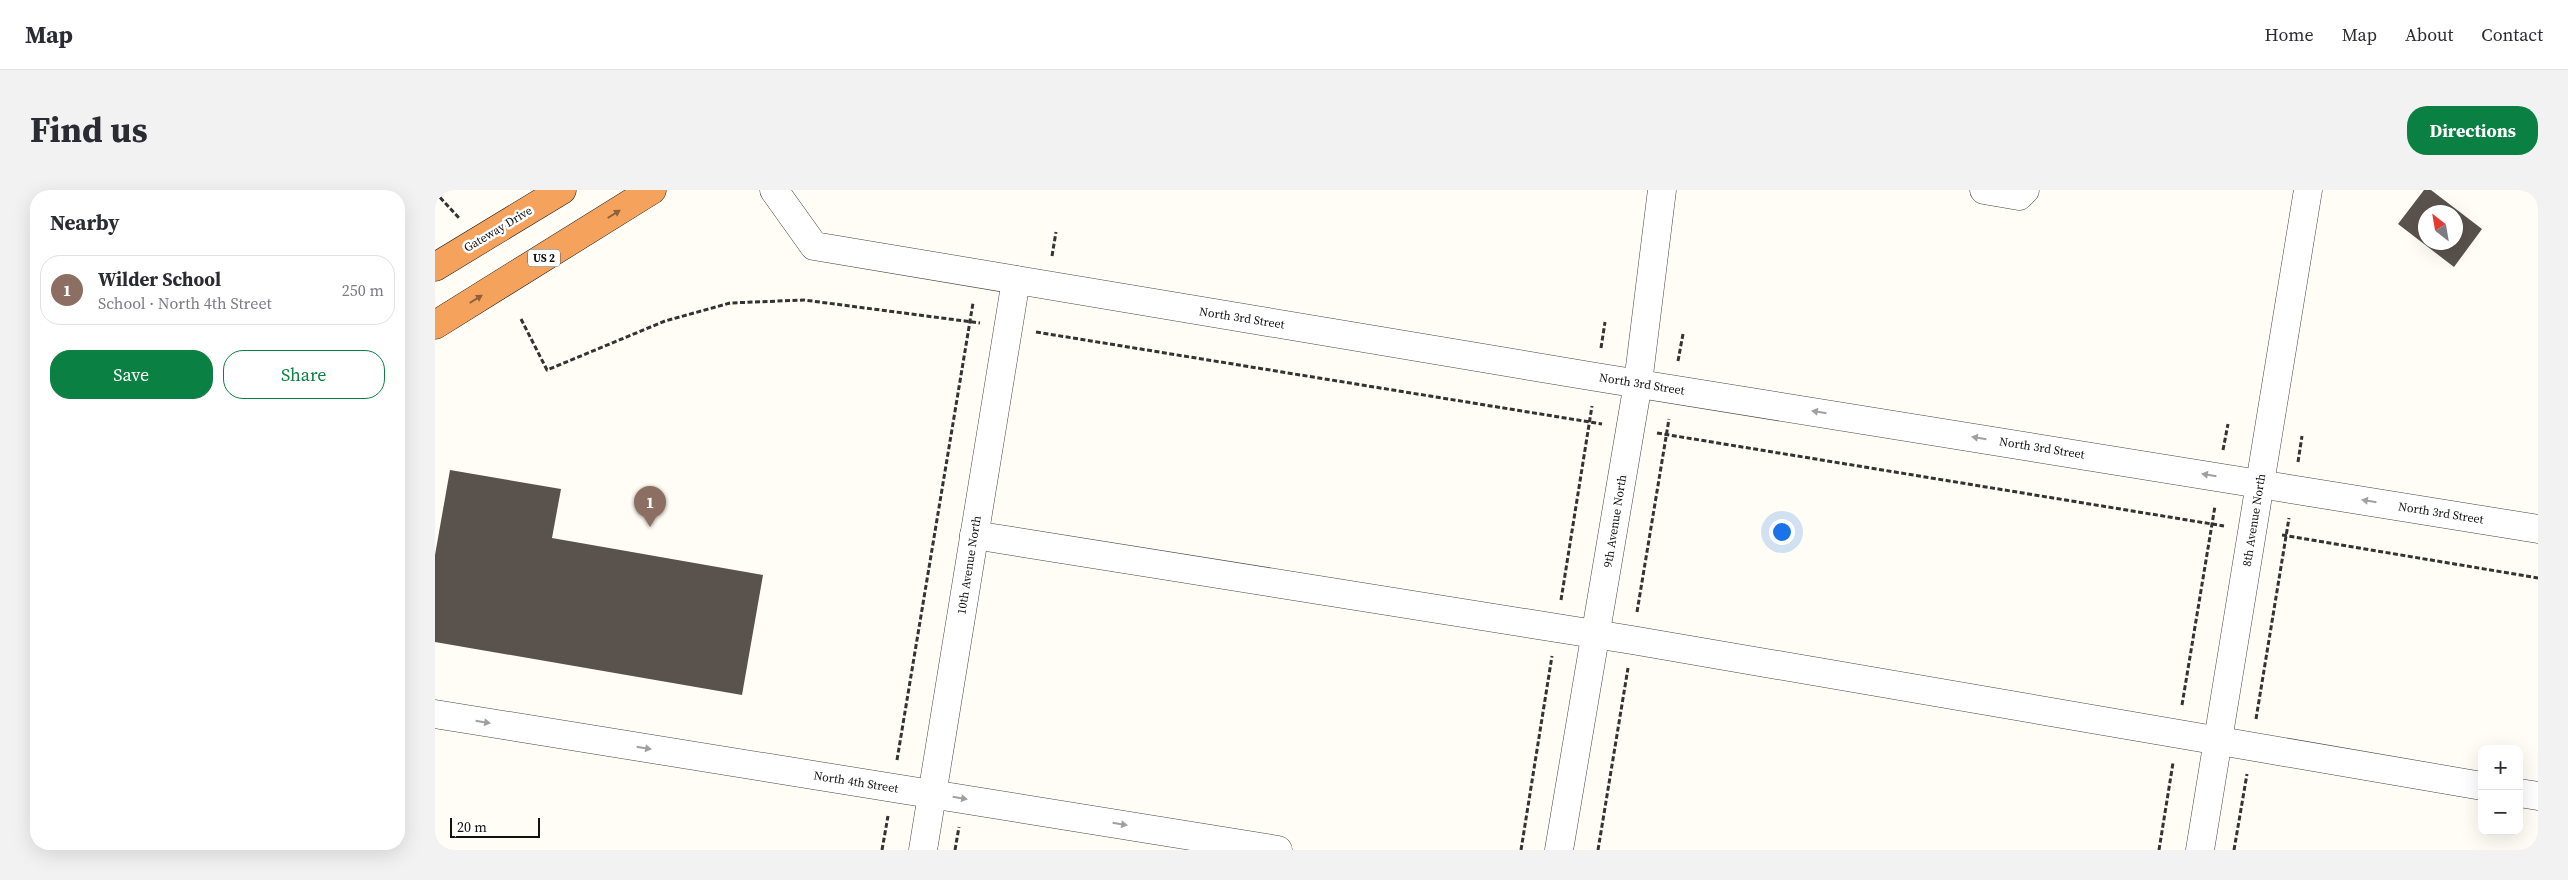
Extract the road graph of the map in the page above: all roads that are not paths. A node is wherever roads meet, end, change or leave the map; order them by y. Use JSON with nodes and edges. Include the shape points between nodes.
{"nodes":[{"id":1,"x":561,"y":190,"type":"edge"},
{"id":2,"x":653,"y":190,"type":"edge"},
{"id":3,"x":774,"y":190,"type":"edge"},
{"id":4,"x":1662,"y":190,"type":"edge"},
{"id":5,"x":1984,"y":190,"type":"edge"},
{"id":6,"x":2025,"y":190,"type":"edge"},
{"id":7,"x":2308,"y":190,"type":"edge"},
{"id":8,"x":435,"y":268,"type":"edge"},
{"id":9,"x":1016,"y":280,"type":"junction"},
{"id":10,"x":435,"y":325,"type":"edge"},
{"id":11,"x":1638,"y":383,"type":"junction"},
{"id":12,"x":2260,"y":483,"type":"junction"},
{"id":13,"x":2538,"y":529,"type":"edge"},
{"id":14,"x":974,"y":535,"type":"junction"},
{"id":15,"x":1596,"y":634,"type":"junction"},
{"id":16,"x":435,"y":714,"type":"edge"},
{"id":17,"x":2218,"y":739,"type":"junction"},
{"id":18,"x":2478,"y":785,"type":"edge"},
{"id":19,"x":932,"y":794,"type":"junction"},
{"id":20,"x":2523,"y":794,"type":"edge"},
{"id":21,"x":2538,"y":796,"type":"edge"},
{"id":22,"x":923,"y":850,"type":"edge"},
{"id":23,"x":1278,"y":850,"type":"edge"},
{"id":24,"x":1559,"y":850,"type":"edge"},
{"id":25,"x":2200,"y":850,"type":"edge"}],
"edges":[{"from":1,"to":8,"type":"highway","name":"Gateway Drive"},
{"from":10,"to":2,"type":"highway","number":"US 2","one_way":true},
{"from":3,"to":9,"type":"street","name":"North 3rd Street","via":[[813,246]]},
{"from":4,"to":11,"type":"street","name":"9th Avenue North"},
{"from":5,"to":6,"type":"street","via":[[2019,196]]},
{"from":7,"to":12,"type":"street","name":"8th Avenue North"},
{"from":9,"to":11,"type":"street","name":"North 3rd Street"},
{"from":9,"to":14,"type":"street","name":"10th Avenue North"},
{"from":12,"to":11,"type":"street","name":"North 3rd Street","one_way":true},
{"from":11,"to":15,"type":"street","name":"9th Avenue North"},
{"from":13,"to":12,"type":"street","name":"North 3rd Street","one_way":true},
{"from":12,"to":17,"type":"street","name":"8th Avenue North"},
{"from":14,"to":15,"type":"street"},
{"from":14,"to":19,"type":"street","name":"10th Avenue North"},
{"from":15,"to":17,"type":"street"},
{"from":15,"to":24,"type":"street","name":"9th Avenue North"},
{"from":16,"to":19,"type":"street","name":"North 4th Street","one_way":true},
{"from":17,"to":18,"type":"street"},
{"from":17,"to":25,"type":"street","name":"8th Avenue North"},
{"from":19,"to":22,"type":"street","name":"10th Avenue North"},
{"from":19,"to":23,"type":"street","name":"North 4th Street","one_way":true},
{"from":20,"to":21,"type":"street"}]}
